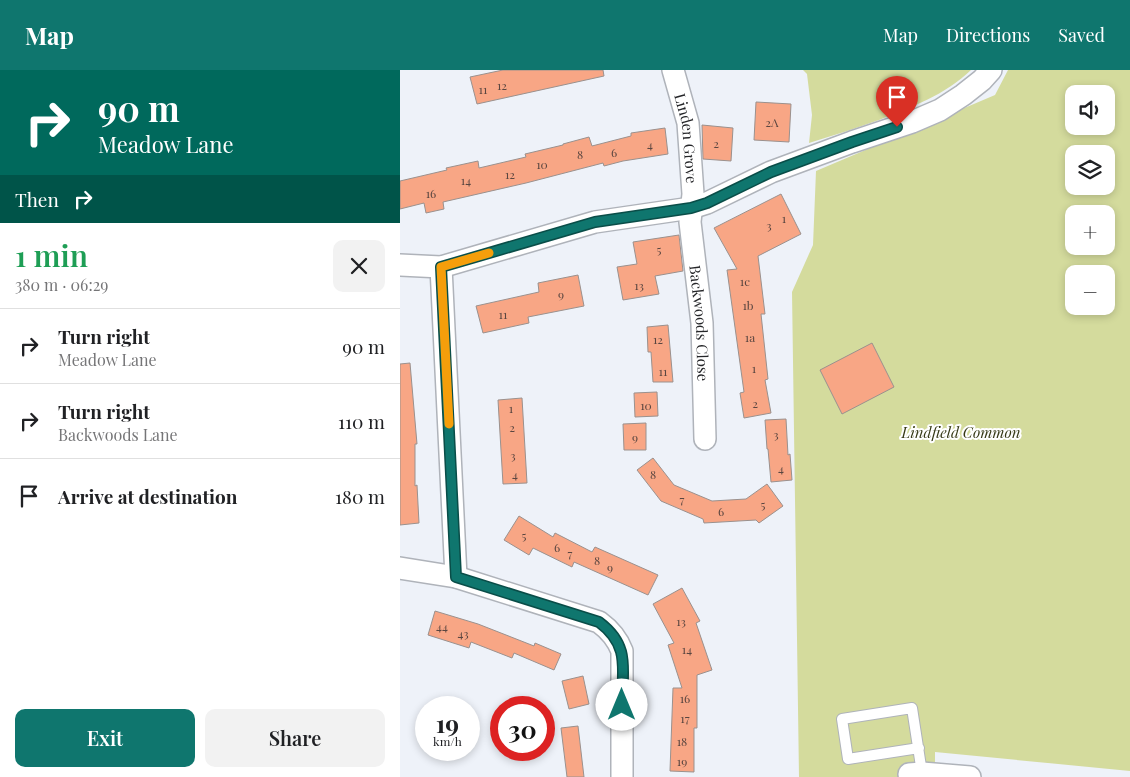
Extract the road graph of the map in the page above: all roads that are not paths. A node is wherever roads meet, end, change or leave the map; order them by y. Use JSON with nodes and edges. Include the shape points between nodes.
{"nodes":[{"id":1,"x":673,"y":70,"type":"edge"},
{"id":2,"x":991,"y":70,"type":"edge"},
{"id":3,"x":691,"y":208,"type":"junction"},
{"id":4,"x":400,"y":265,"type":"edge"},
{"id":5,"x":441,"y":267,"type":"junction"},
{"id":6,"x":705,"y":439,"type":"dead end"},
{"id":7,"x":400,"y":568,"type":"edge"},
{"id":8,"x":456,"y":577,"type":"junction"},
{"id":9,"x":918,"y":748,"type":"junction"},
{"id":10,"x":911,"y":775,"type":"edge"},
{"id":11,"x":622,"y":777,"type":"edge"},
{"id":12,"x":970,"y":777,"type":"edge"}],
"edges":[{"from":1,"to":3,"type":"street","name":"Linden Grove","via":[[688,124]]},
{"from":2,"to":3,"type":"street","via":[[964,95],[940,110],[771,172]]},
{"from":3,"to":5,"type":"street","via":[[595,222]]},
{"from":3,"to":6,"type":"street","name":"Backwoods Close","via":[[702,323]]},
{"from":4,"to":5,"type":"street"},
{"from":5,"to":8,"type":"street"},
{"from":7,"to":8,"type":"street"},
{"from":8,"to":11,"type":"street","via":[[599,622],[613,634],[622,651]]},
{"from":9,"to":9,"type":"lane","via":[[848,759],[842,718],[912,708]]},
{"from":9,"to":10,"type":"lane"},
{"from":10,"to":12,"type":"street"}]}
